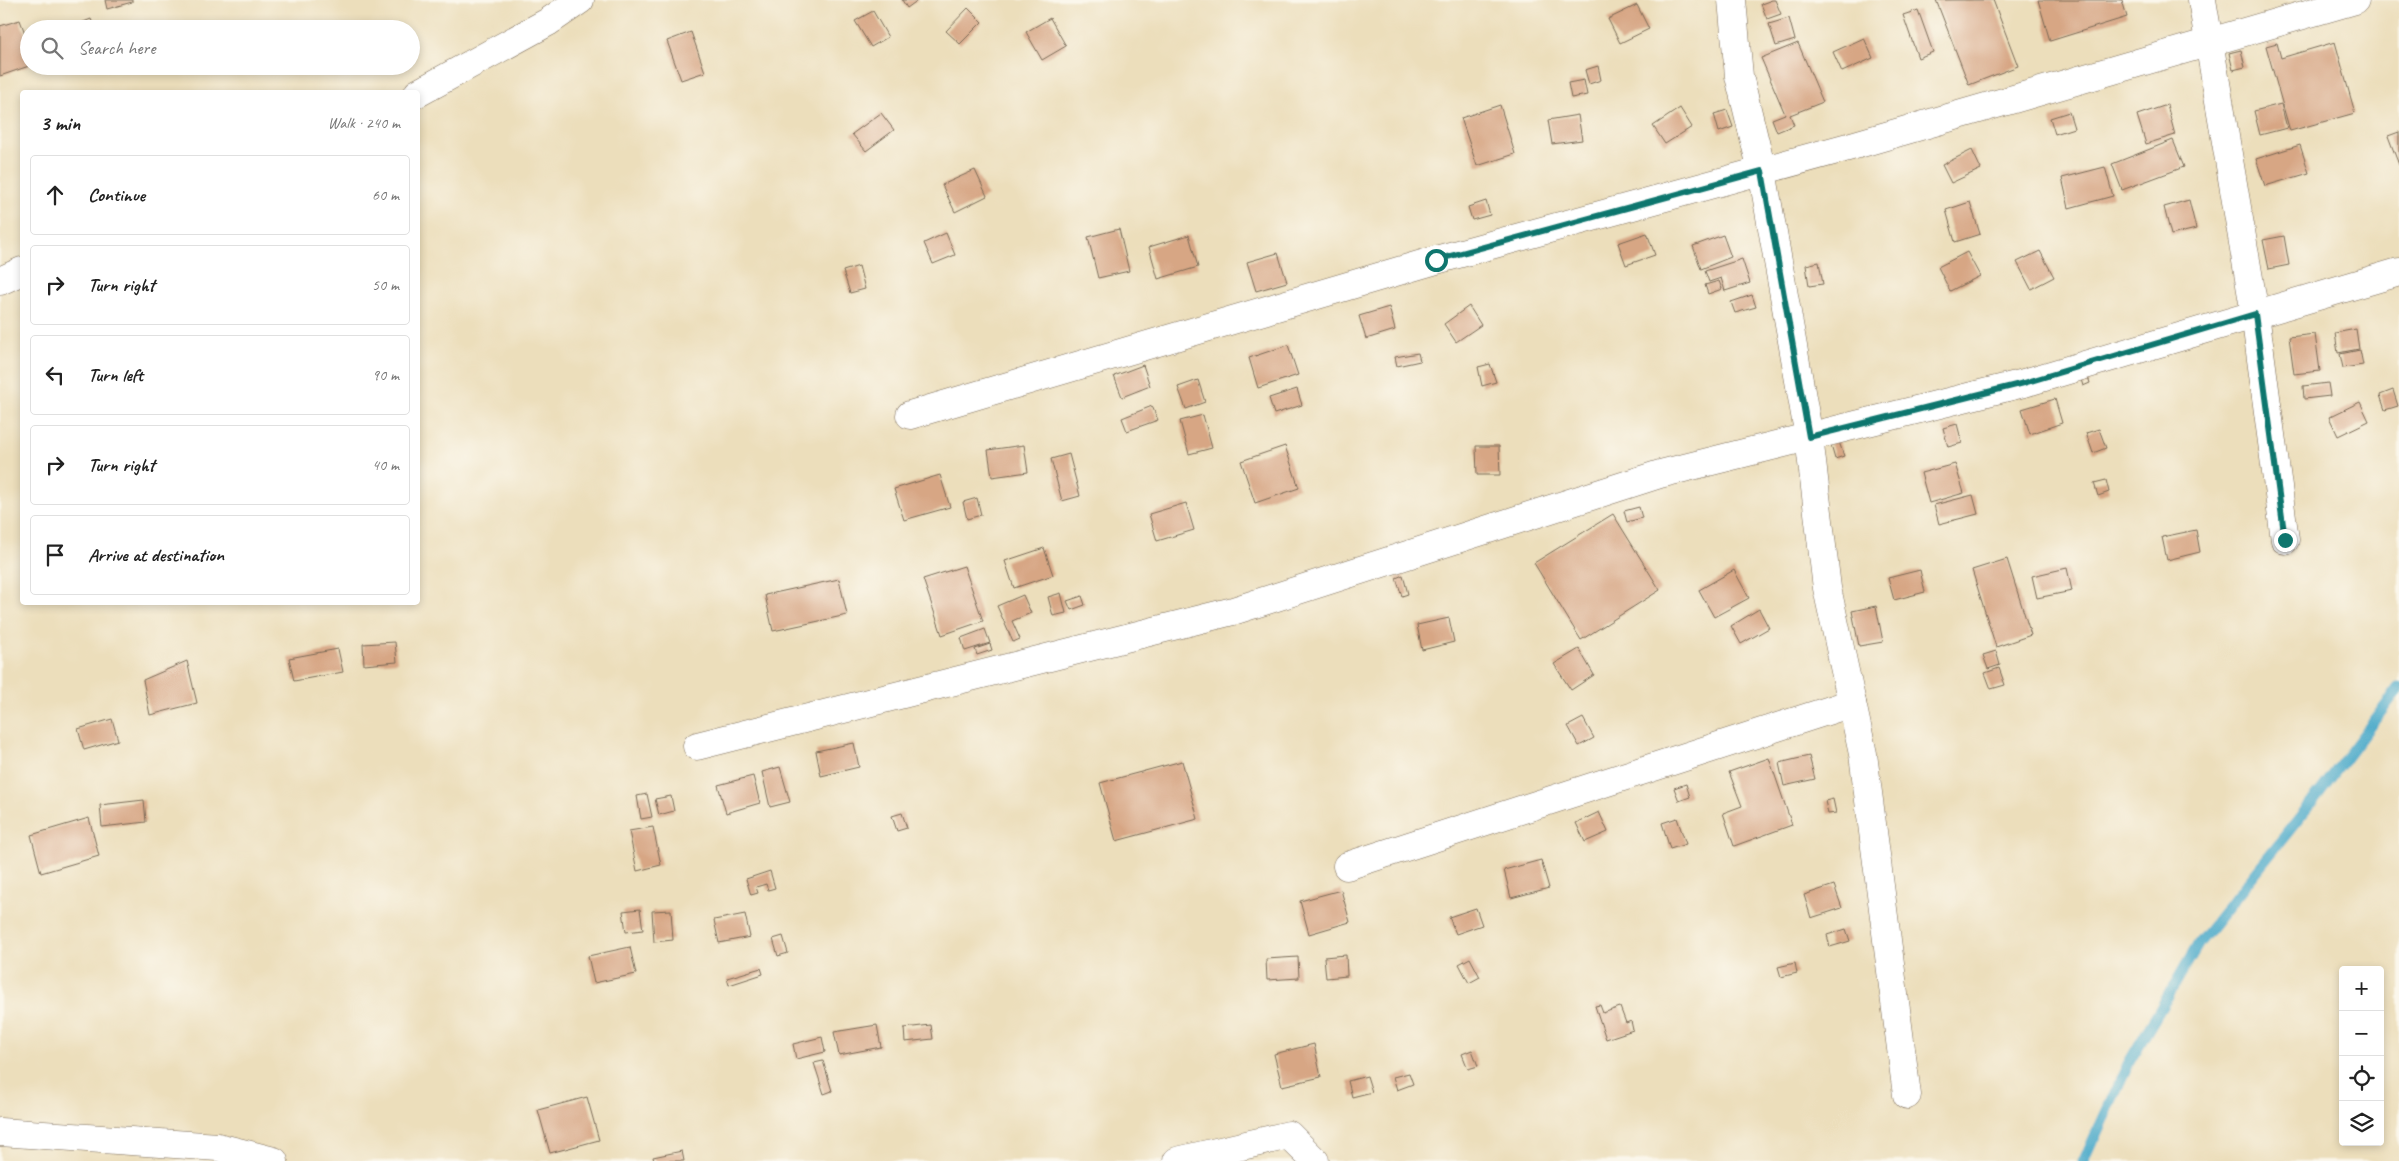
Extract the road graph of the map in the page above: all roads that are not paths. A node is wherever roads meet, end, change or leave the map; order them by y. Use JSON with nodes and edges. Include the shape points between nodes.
{"nodes":[{"id":1,"x":580,"y":0,"type":"edge"},
{"id":2,"x":1732,"y":0,"type":"edge"},
{"id":3,"x":2202,"y":0,"type":"edge"},
{"id":4,"x":2356,"y":0,"type":"edge"},
{"id":5,"x":2208,"y":43,"type":"junction"},
{"id":6,"x":420,"y":92,"type":"edge"},
{"id":7,"x":1762,"y":171,"type":"junction"},
{"id":8,"x":2399,"y":272,"type":"edge"},
{"id":9,"x":20,"y":273,"type":"edge"},
{"id":10,"x":0,"y":281,"type":"edge"},
{"id":11,"x":2255,"y":314,"type":"junction"},
{"id":12,"x":910,"y":415,"type":"dead end"},
{"id":13,"x":1809,"y":437,"type":"junction"},
{"id":14,"x":2285,"y":540,"type":"dead end"},
{"id":15,"x":1852,"y":703,"type":"junction"},
{"id":16,"x":697,"y":746,"type":"dead end"},
{"id":17,"x":1347,"y":866,"type":"dead end"},
{"id":18,"x":1907,"y":1095,"type":"dead end"},
{"id":19,"x":0,"y":1132,"type":"edge"},
{"id":20,"x":274,"y":1161,"type":"edge"},
{"id":21,"x":1177,"y":1161,"type":"edge"},
{"id":22,"x":1315,"y":1161,"type":"edge"}],
"edges":[{"from":1,"to":6,"type":"street","via":[[548,22]]},
{"from":2,"to":7,"type":"street","via":[[1739,76]]},
{"from":3,"to":5,"type":"street"},
{"from":4,"to":5,"type":"street"},
{"from":5,"to":7,"type":"street"},
{"from":5,"to":11,"type":"street"},
{"from":7,"to":12,"type":"street","via":[[1426,262]]},
{"from":7,"to":13,"type":"street"},
{"from":8,"to":11,"type":"street"},
{"from":9,"to":10,"type":"street"},
{"from":11,"to":13,"type":"street","via":[[2024,383]]},
{"from":11,"to":14,"type":"street"},
{"from":13,"to":15,"type":"street","via":[[1827,588]]},
{"from":13,"to":16,"type":"street","via":[[1660,474],[1233,611]]},
{"from":15,"to":17,"type":"street"},
{"from":15,"to":18,"type":"street","via":[[1864,754]]},
{"from":19,"to":20,"type":"street","via":[[218,1147]]},
{"from":21,"to":22,"type":"street","via":[[1289,1135]]}]}
